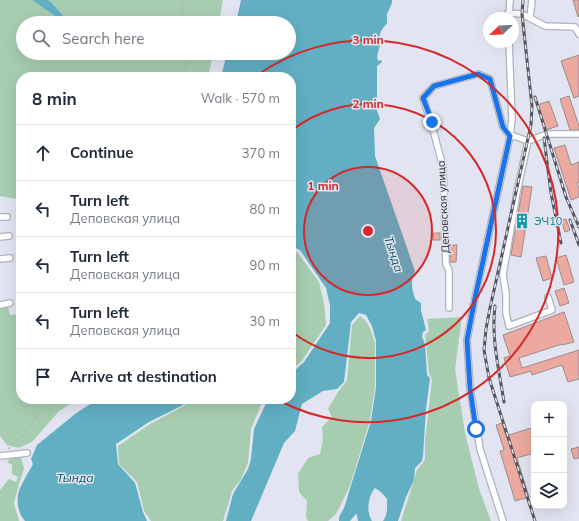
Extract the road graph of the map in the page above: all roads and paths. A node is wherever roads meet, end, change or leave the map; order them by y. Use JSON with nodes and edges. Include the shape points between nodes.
{"nodes":[{"id":1,"x":182,"y":0,"type":"edge"},
{"id":2,"x":510,"y":0,"type":"edge"},
{"id":3,"x":532,"y":0,"type":"edge"},
{"id":4,"x":508,"y":12,"type":"edge"},
{"id":5,"x":519,"y":14,"type":"edge"},
{"id":6,"x":183,"y":16,"type":"edge"},
{"id":7,"x":530,"y":18,"type":"junction"},
{"id":8,"x":579,"y":34,"type":"edge"},
{"id":9,"x":509,"y":48,"type":"edge"},
{"id":10,"x":185,"y":60,"type":"edge"},
{"id":11,"x":186,"y":72,"type":"edge"},
{"id":12,"x":579,"y":134,"type":"edge"},
{"id":13,"x":510,"y":136,"type":"junction"},
{"id":14,"x":528,"y":141,"type":"junction"},
{"id":15,"x":0,"y":217,"type":"edge"},
{"id":16,"x":7,"y":217,"type":"dead end"},
{"id":17,"x":9,"y":236,"type":"dead end"},
{"id":18,"x":0,"y":237,"type":"edge"},
{"id":19,"x":10,"y":258,"type":"dead end"},
{"id":20,"x":0,"y":259,"type":"edge"},
{"id":21,"x":548,"y":297,"type":"dead end"},
{"id":22,"x":10,"y":303,"type":"dead end"},
{"id":23,"x":0,"y":304,"type":"edge"},
{"id":24,"x":449,"y":308,"type":"dead end"},
{"id":25,"x":50,"y":404,"type":"edge"},
{"id":26,"x":27,"y":453,"type":"dead end"},
{"id":27,"x":1,"y":456,"type":"edge"},
{"id":28,"x":503,"y":521,"type":"edge"}],
"edges":[{"from":1,"to":6,"type":"path"},
{"from":2,"to":4,"type":"street"},
{"from":3,"to":7,"type":"street"},
{"from":5,"to":7,"type":"street"},
{"from":7,"to":8,"type":"street","via":[[545,26],[575,27]]},
{"from":9,"to":13,"type":"street","via":[[512,94]]},
{"from":10,"to":11,"type":"path"},
{"from":12,"to":14,"type":"street","via":[[547,134]]},
{"from":13,"to":14,"type":"street"},
{"from":13,"to":24,"type":"street","name":"Деповская улица","via":[[503,127],[490,79],[478,74],[434,86],[423,98],[443,167]]},
{"from":13,"to":28,"type":"street","via":[[467,340],[470,388],[480,449]]},
{"from":14,"to":21,"type":"street","via":[[503,275],[509,326],[552,310]]},
{"from":15,"to":16,"type":"street"},
{"from":17,"to":18,"type":"street"},
{"from":19,"to":20,"type":"street"},
{"from":22,"to":23,"type":"street"},
{"from":25,"to":27,"type":"path","via":[[40,412],[21,438]]},
{"from":26,"to":27,"type":"street"}]}
